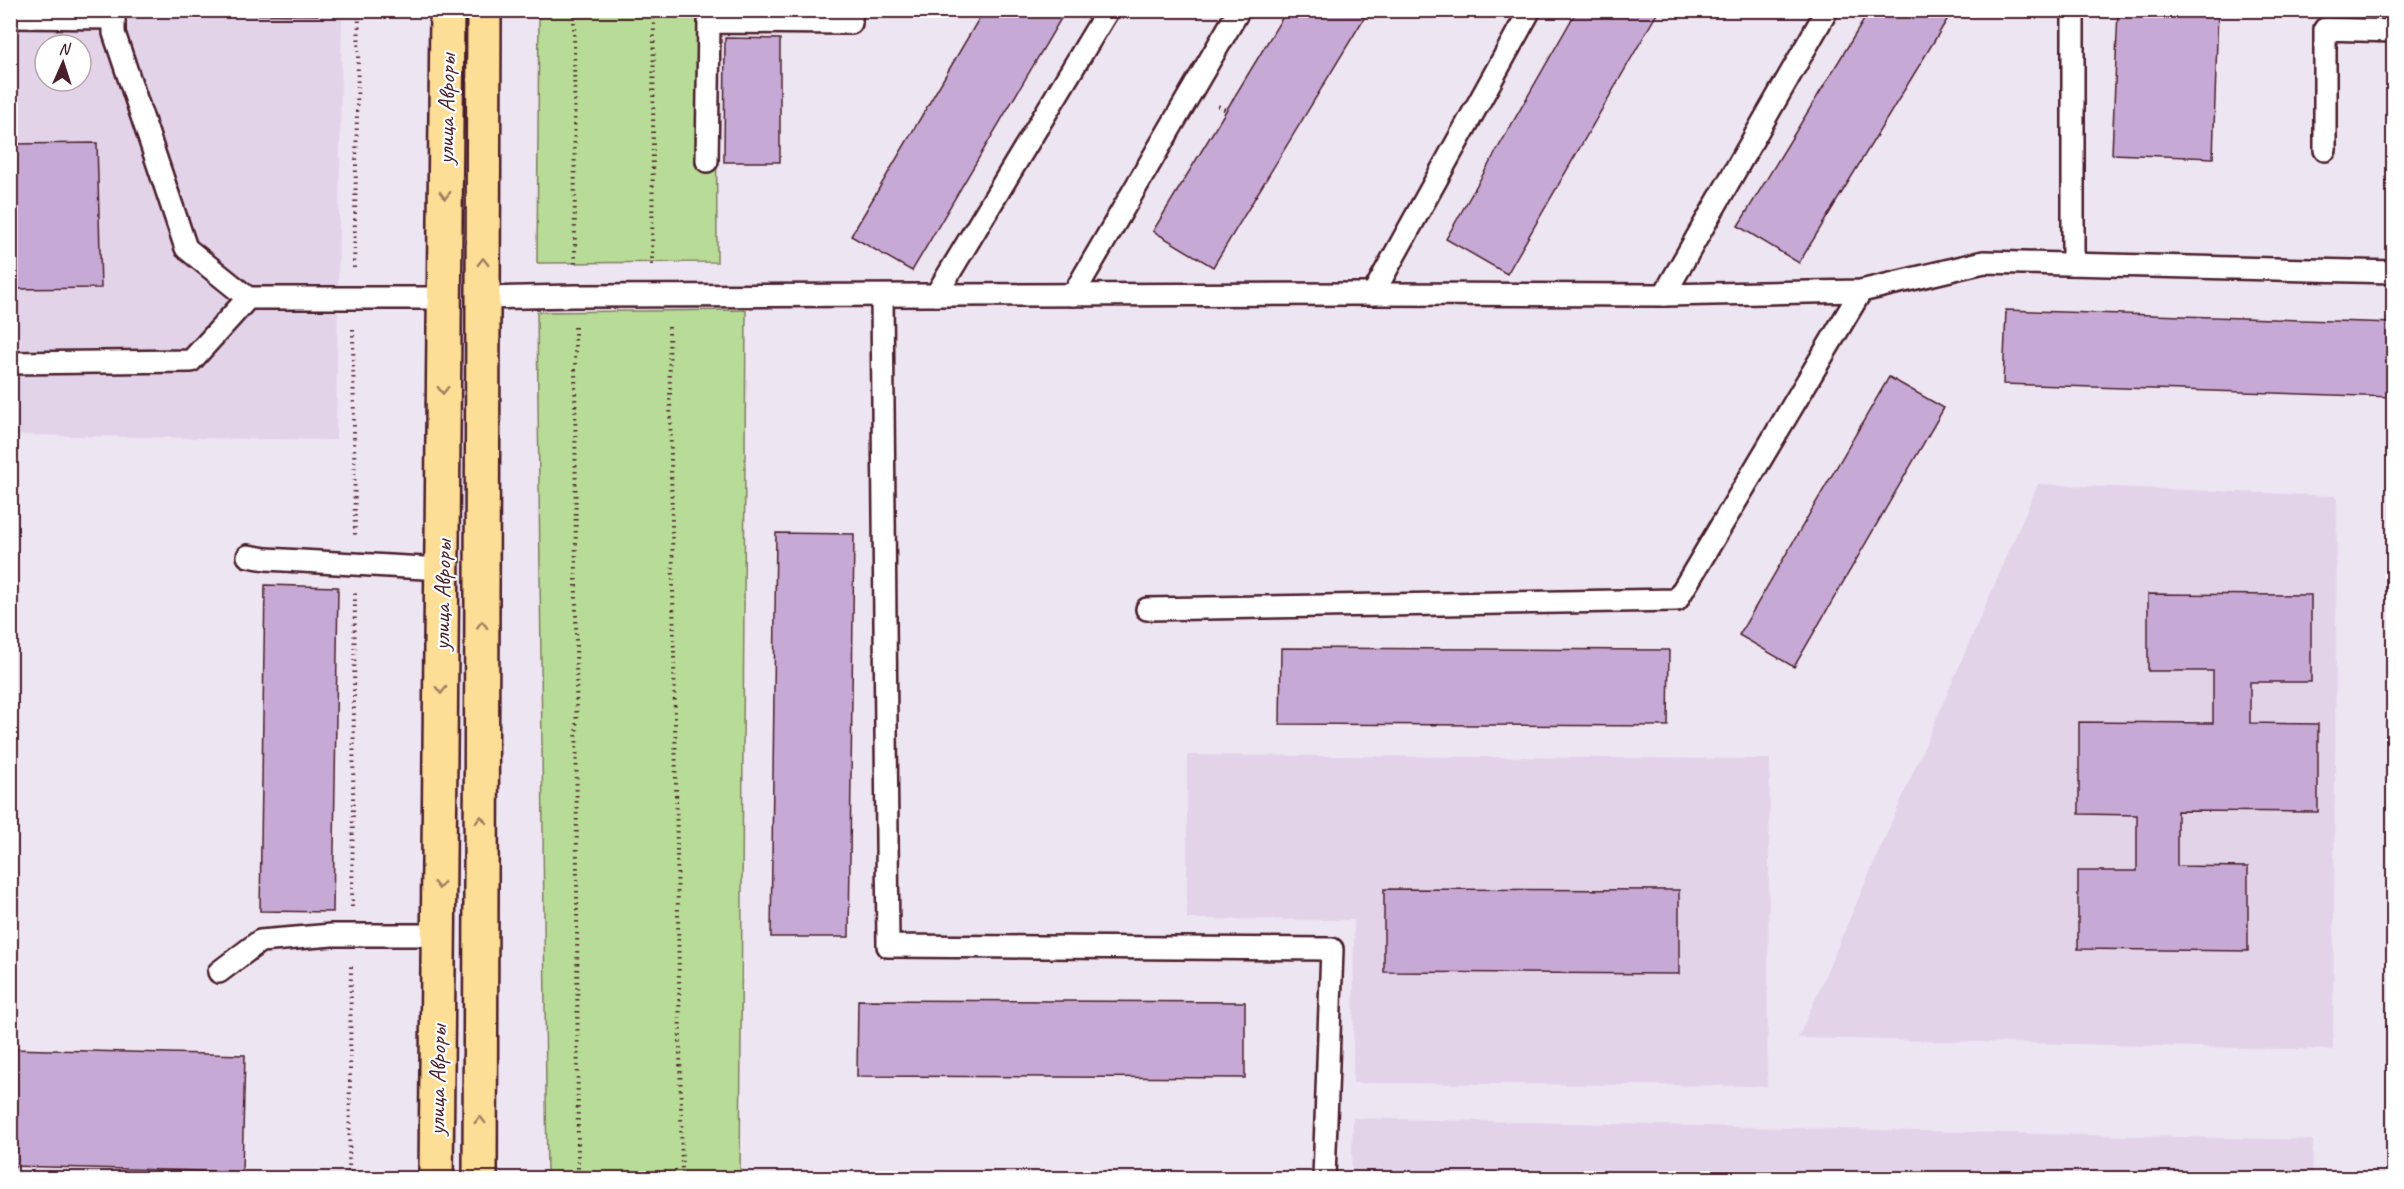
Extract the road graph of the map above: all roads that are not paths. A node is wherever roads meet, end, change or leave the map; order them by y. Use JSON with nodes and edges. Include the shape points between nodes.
{"nodes":[{"id":1,"x":447,"y":10,"type":"edge"},
{"id":2,"x":484,"y":10,"type":"edge"},
{"id":3,"x":850,"y":10,"type":"edge"},
{"id":4,"x":1108,"y":10,"type":"edge"},
{"id":5,"x":1239,"y":10,"type":"edge"},
{"id":6,"x":1530,"y":10,"type":"edge"},
{"id":7,"x":1827,"y":10,"type":"edge"},
{"id":8,"x":2073,"y":10,"type":"edge"},
{"id":9,"x":114,"y":14,"type":"edge"},
{"id":10,"x":10,"y":17,"type":"edge"},
{"id":11,"x":2394,"y":31,"type":"edge"},
{"id":12,"x":2325,"y":150,"type":"dead end"},
{"id":13,"x":707,"y":161,"type":"dead end"},
{"id":14,"x":2073,"y":264,"type":"junction"},
{"id":15,"x":2394,"y":272,"type":"edge"},
{"id":16,"x":1861,"y":291,"type":"junction"},
{"id":17,"x":1373,"y":294,"type":"junction"},
{"id":18,"x":936,"y":295,"type":"junction"},
{"id":19,"x":1072,"y":295,"type":"junction"},
{"id":20,"x":882,"y":296,"type":"junction"},
{"id":21,"x":1664,"y":296,"type":"junction"},
{"id":22,"x":248,"y":298,"type":"junction"},
{"id":23,"x":444,"y":298,"type":"junction"},
{"id":24,"x":483,"y":298,"type":"junction"},
{"id":25,"x":10,"y":363,"type":"edge"},
{"id":26,"x":248,"y":556,"type":"dead end"},
{"id":27,"x":442,"y":569,"type":"junction"},
{"id":28,"x":1147,"y":609,"type":"dead end"},
{"id":29,"x":439,"y":935,"type":"junction"},
{"id":30,"x":219,"y":972,"type":"dead end"},
{"id":31,"x":436,"y":1179,"type":"edge"},
{"id":32,"x":480,"y":1179,"type":"edge"},
{"id":33,"x":1324,"y":1179,"type":"edge"}],
"edges":[{"from":1,"to":23,"type":"main road","name":"улица Авроры","one_way":true},
{"from":24,"to":2,"type":"main road","name":"улица Авроры","one_way":true},
{"from":3,"to":13,"type":"lane","via":[[850,23],[709,22]]},
{"from":4,"to":18,"type":"lane"},
{"from":5,"to":19,"type":"lane"},
{"from":6,"to":17,"type":"lane"},
{"from":7,"to":21,"type":"lane"},
{"from":8,"to":14,"type":"lane"},
{"from":9,"to":10,"type":"lane"},
{"from":9,"to":22,"type":"lane","via":[[114,33],[186,248]]},
{"from":11,"to":12,"type":"lane","via":[[2325,29]]},
{"from":14,"to":15,"type":"lane"},
{"from":14,"to":16,"type":"lane","via":[[1984,262]]},
{"from":16,"to":21,"type":"lane"},
{"from":16,"to":28,"type":"lane","via":[[1677,600]]},
{"from":17,"to":19,"type":"lane"},
{"from":17,"to":21,"type":"lane"},
{"from":18,"to":19,"type":"lane"},
{"from":18,"to":20,"type":"lane"},
{"from":20,"to":24,"type":"lane"},
{"from":20,"to":33,"type":"lane","via":[[888,946],[1332,949]]},
{"from":22,"to":23,"type":"lane"},
{"from":22,"to":25,"type":"lane","via":[[191,361]]},
{"from":23,"to":27,"type":"main road","name":"улица Авроры","one_way":true},
{"from":32,"to":24,"type":"main road","name":"улица Авроры","one_way":true},
{"from":26,"to":27,"type":"lane"},
{"from":27,"to":29,"type":"main road","name":"улица Авроры","one_way":true},
{"from":29,"to":30,"type":"lane","via":[[260,940]]},
{"from":29,"to":31,"type":"main road","name":"улица Авроры"}]}
